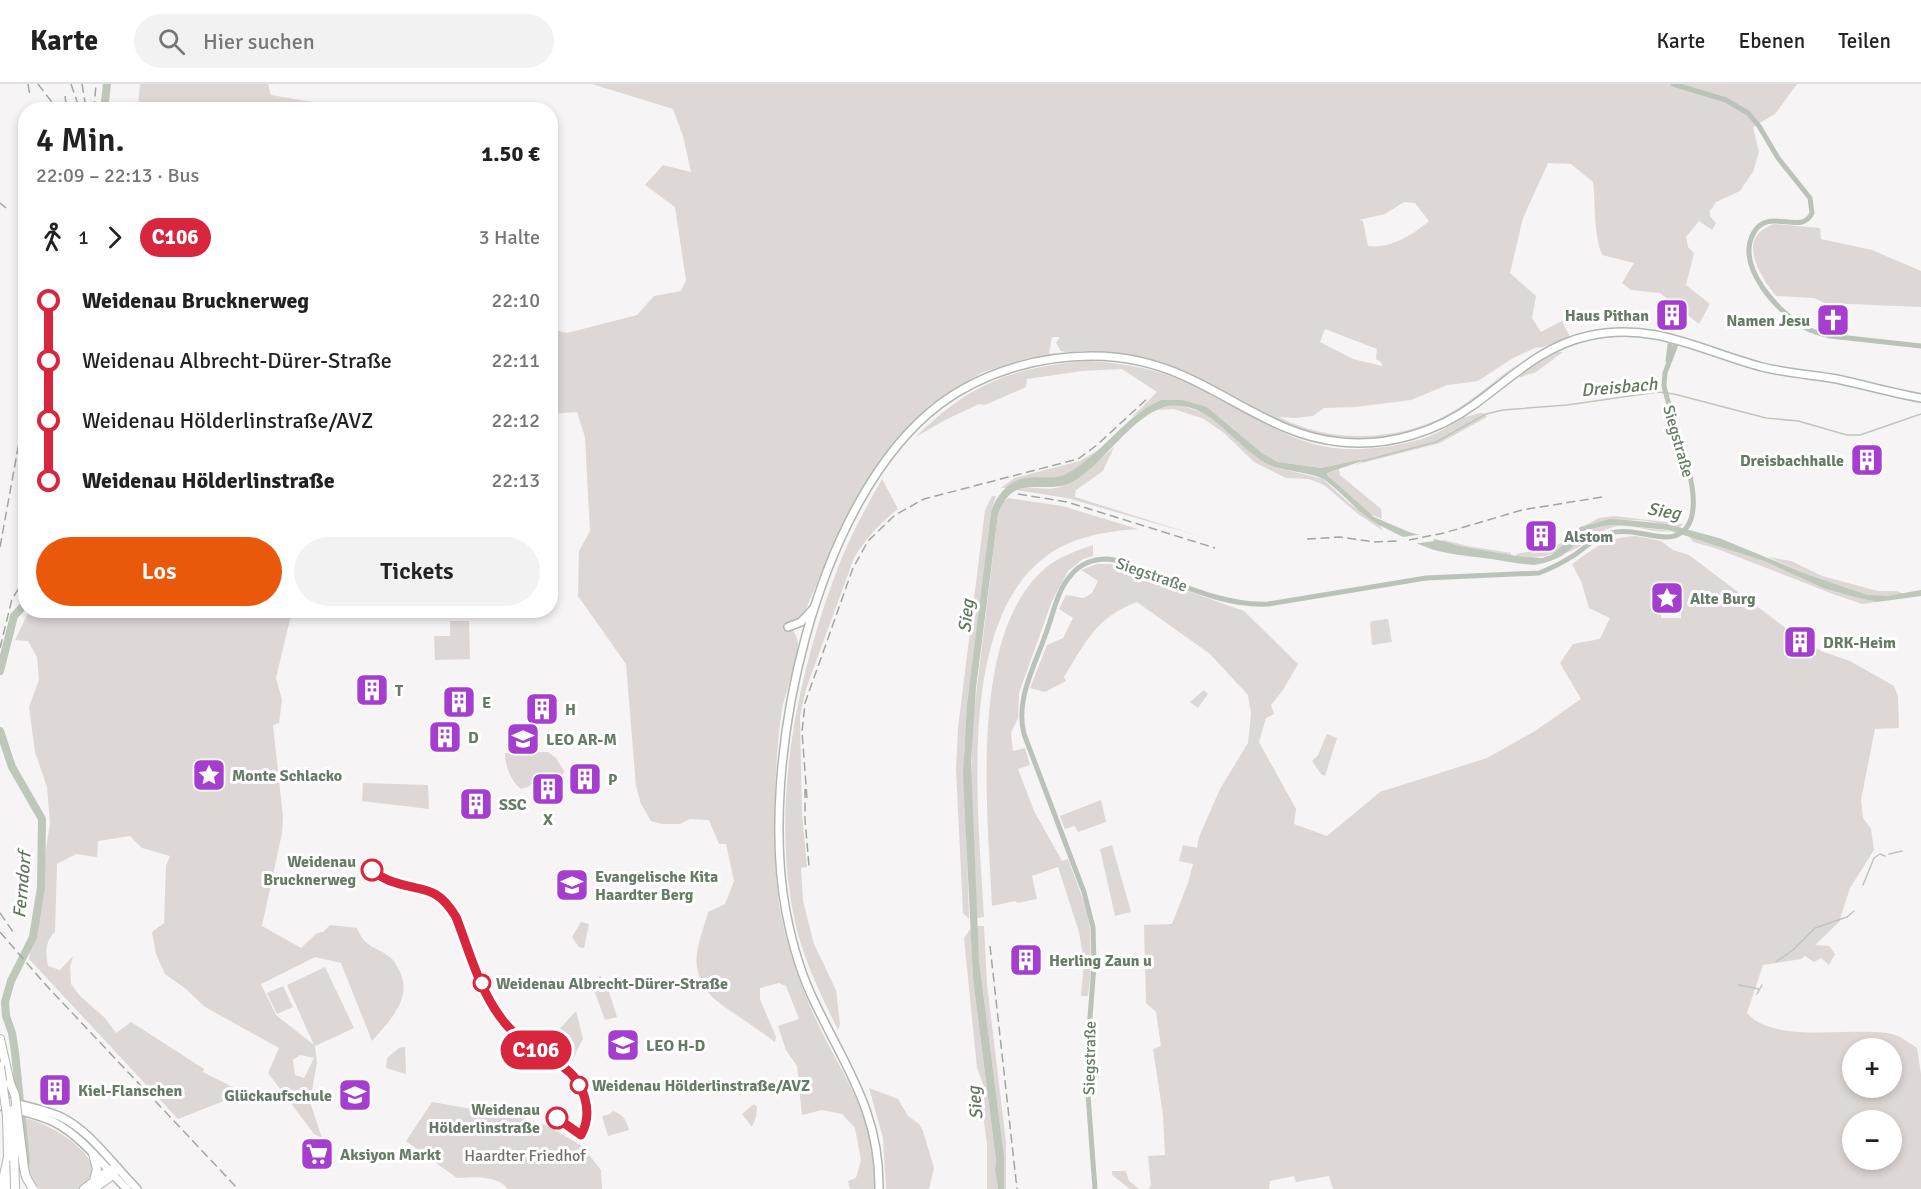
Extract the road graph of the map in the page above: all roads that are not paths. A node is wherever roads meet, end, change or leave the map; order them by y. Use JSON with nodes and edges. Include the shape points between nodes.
{"nodes":[{"id":1,"x":1673,"y":84,"type":"edge"},
{"id":2,"x":1674,"y":338,"type":"junction"},
{"id":3,"x":1921,"y":346,"type":"edge"},
{"id":4,"x":1921,"y":399,"type":"edge"},
{"id":5,"x":817,"y":604,"type":"junction"},
{"id":6,"x":788,"y":627,"type":"dead end"},
{"id":7,"x":0,"y":1039,"type":"edge"},
{"id":8,"x":0,"y":1066,"type":"edge"},
{"id":9,"x":10,"y":1083,"type":"junction"},
{"id":10,"x":0,"y":1099,"type":"edge"},
{"id":11,"x":12,"y":1105,"type":"junction"},
{"id":12,"x":0,"y":1106,"type":"edge"},
{"id":13,"x":29,"y":1110,"type":"junction"},
{"id":14,"x":93,"y":1154,"type":"junction"},
{"id":15,"x":8,"y":1157,"type":"junction"},
{"id":16,"x":112,"y":1171,"type":"junction"},
{"id":17,"x":93,"y":1186,"type":"edge"},
{"id":18,"x":1,"y":1189,"type":"edge"},
{"id":19,"x":8,"y":1189,"type":"edge"},
{"id":20,"x":15,"y":1189,"type":"edge"},
{"id":21,"x":33,"y":1189,"type":"edge"},
{"id":22,"x":84,"y":1189,"type":"edge"},
{"id":23,"x":128,"y":1189,"type":"edge"},
{"id":24,"x":137,"y":1189,"type":"edge"},
{"id":25,"x":879,"y":1189,"type":"edge"},
{"id":26,"x":1095,"y":1189,"type":"edge"}],
"edges":[{"from":1,"to":3,"type":"street","via":[[1726,100],[1748,114],[1811,201],[1812,213],[1806,221],[1766,222],[1751,239],[1749,254],[1754,272],[1775,303],[1816,333]]},
{"from":2,"to":4,"type":"main road","via":[[1765,367]]},
{"from":2,"to":5,"type":"main road","via":[[1631,331],[1592,334],[1534,358],[1478,402],[1442,424],[1405,437],[1353,443],[1292,431],[1184,375],[1141,361],[1073,357],[1021,366],[956,393],[897,446],[853,517]]},
{"from":2,"to":26,"type":"street","name":"Siegstraße","via":[[1665,393],[1693,490],[1694,514],[1689,526],[1675,536],[1613,532],[1539,573],[1426,578],[1255,605],[1230,601],[1114,560],[1091,561],[1072,573],[1057,602],[1022,700],[1021,713],[1023,734],[1084,892],[1093,927],[1088,1084]]},
{"from":5,"to":6,"type":"main road","via":[[805,619]]},
{"from":5,"to":25,"type":"main road","via":[[799,664],[782,764],[781,876],[801,968],[867,1109],[878,1155]]},
{"from":7,"to":9,"type":"highway"},
{"from":8,"to":15,"type":"highway","bridge":true},
{"from":9,"to":20,"type":"highway","bridge":true},
{"from":9,"to":21,"type":"highway","bridge":true,"via":[[17,1103],[24,1168]]},
{"from":10,"to":11,"type":"main road"},
{"from":11,"to":12,"type":"main road"},
{"from":11,"to":13,"type":"main road","bridge":true},
{"from":13,"to":14,"type":"main road","via":[[61,1126]]},
{"from":13,"to":16,"type":"main road","via":[[59,1116],[75,1126]]},
{"from":14,"to":16,"type":"main road"},
{"from":14,"to":17,"type":"highway","via":[[97,1169]]},
{"from":15,"to":18,"type":"highway"},
{"from":15,"to":19,"type":"highway"},
{"from":16,"to":17,"type":"highway"},
{"from":16,"to":23,"type":"main road"},
{"from":16,"to":24,"type":"main road"},
{"from":17,"to":22,"type":"highway"}]}
